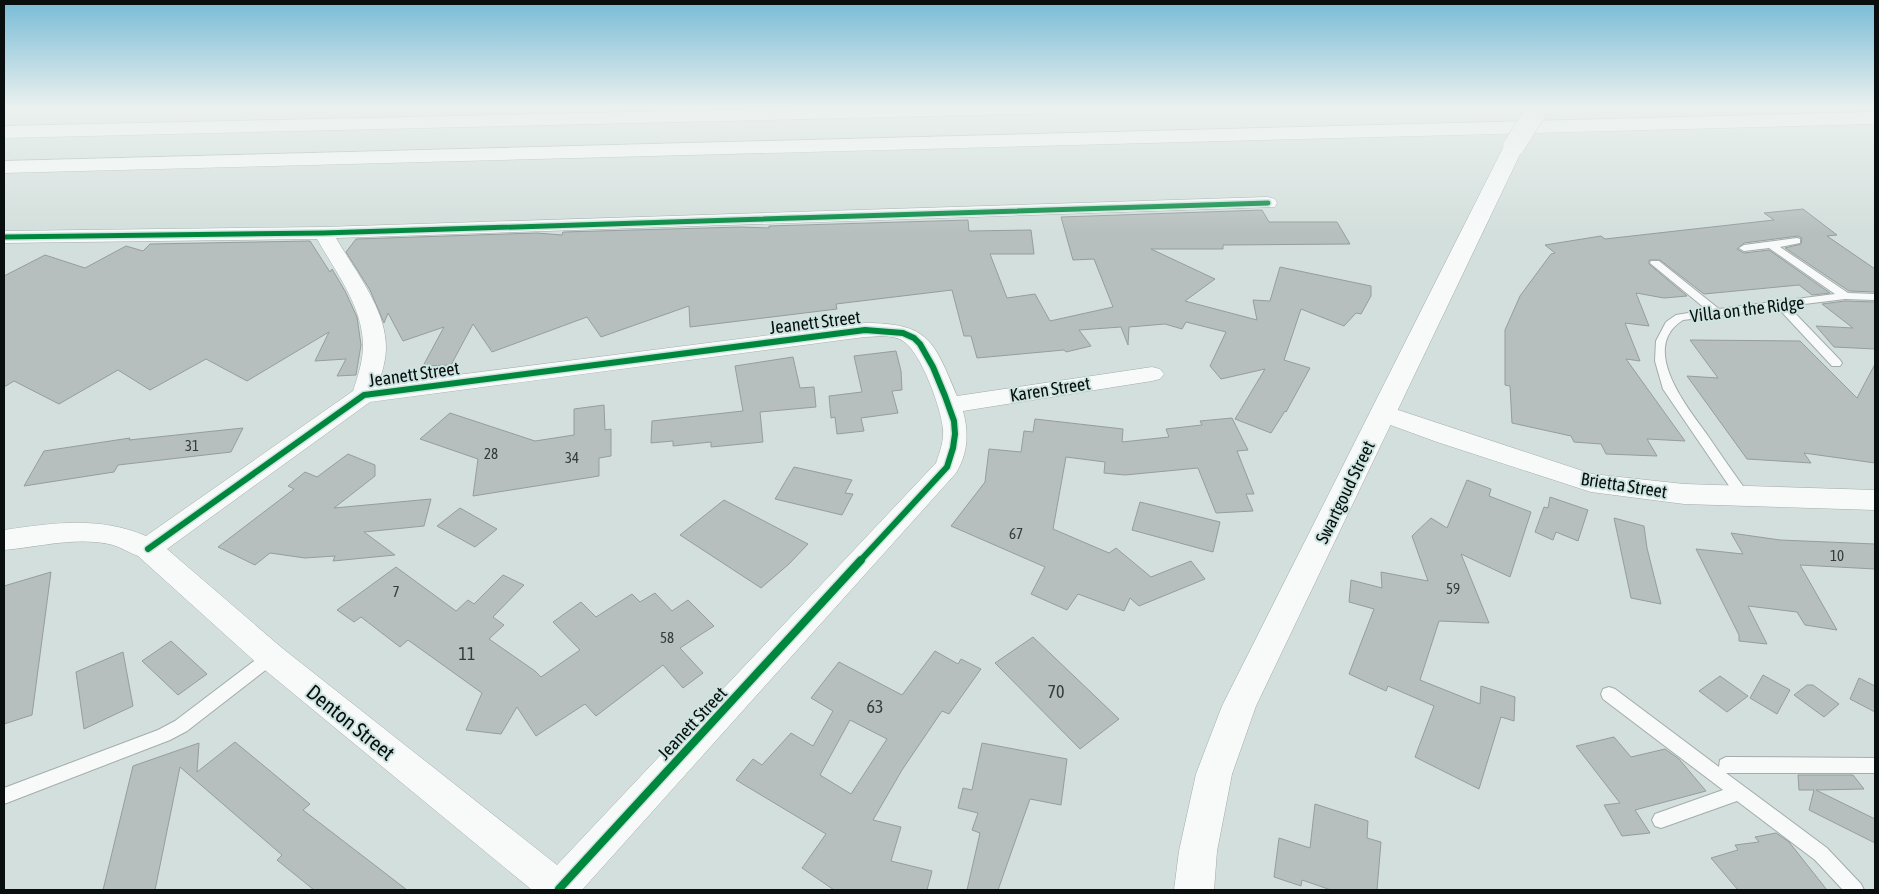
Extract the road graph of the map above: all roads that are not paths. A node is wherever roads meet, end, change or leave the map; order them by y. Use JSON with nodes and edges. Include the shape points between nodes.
{"nodes":[{"id":1,"x":664,"y":150,"type":"edge"},
{"id":2,"x":1512,"y":150,"type":"edge"},
{"id":3,"x":4,"y":167,"type":"edge"},
{"id":4,"x":1268,"y":203,"type":"dead end"},
{"id":5,"x":323,"y":233,"type":"junction"},
{"id":6,"x":4,"y":237,"type":"edge"},
{"id":7,"x":1796,"y":241,"type":"dead end"},
{"id":8,"x":1771,"y":245,"type":"junction"},
{"id":9,"x":1744,"y":248,"type":"dead end"},
{"id":10,"x":1655,"y":263,"type":"dead end"},
{"id":11,"x":1845,"y":296,"type":"junction"},
{"id":12,"x":1875,"y":297,"type":"edge"},
{"id":13,"x":1780,"y":304,"type":"junction"},
{"id":14,"x":1716,"y":312,"type":"junction"},
{"id":15,"x":1836,"y":362,"type":"dead end"},
{"id":16,"x":1152,"y":374,"type":"dead end"},
{"id":17,"x":364,"y":395,"type":"junction"},
{"id":18,"x":949,"y":404,"type":"junction"},
{"id":19,"x":1383,"y":413,"type":"junction"},
{"id":20,"x":1743,"y":496,"type":"junction"},
{"id":21,"x":1875,"y":500,"type":"edge"},
{"id":22,"x":4,"y":540,"type":"edge"},
{"id":23,"x":148,"y":549,"type":"junction"},
{"id":24,"x":271,"y":658,"type":"junction"},
{"id":25,"x":1609,"y":694,"type":"dead end"},
{"id":26,"x":1726,"y":765,"type":"dead end"},
{"id":27,"x":1875,"y":765,"type":"edge"},
{"id":28,"x":1739,"y":792,"type":"junction"},
{"id":29,"x":4,"y":796,"type":"edge"},
{"id":30,"x":1661,"y":820,"type":"dead end"},
{"id":31,"x":559,"y":890,"type":"edge"},
{"id":32,"x":1194,"y":890,"type":"edge"},
{"id":33,"x":1855,"y":890,"type":"edge"}],
"edges":[{"from":1,"to":3,"type":"main road"},
{"from":2,"to":19,"type":"main road","name":"Swartgoud Street","bridge":true},
{"from":4,"to":5,"type":"street"},
{"from":5,"to":6,"type":"street"},
{"from":5,"to":17,"type":"street","via":[[369,312],[376,338],[376,353]]},
{"from":7,"to":8,"type":"lane"},
{"from":8,"to":9,"type":"lane"},
{"from":8,"to":11,"type":"lane"},
{"from":10,"to":14,"type":"lane"},
{"from":11,"to":12,"type":"lane","name":"Villa on the Ridge"},
{"from":11,"to":13,"type":"lane","name":"Villa on the Ridge"},
{"from":13,"to":14,"type":"lane","name":"Villa on the Ridge"},
{"from":13,"to":15,"type":"lane"},
{"from":14,"to":20,"type":"lane","name":"Villa on the Ridge","via":[[1679,318],[1674,322],[1662,337],[1660,362],[1669,389]]},
{"from":16,"to":18,"type":"street","name":"Karen Street"},
{"from":17,"to":18,"type":"street","name":"Jeanett Street","via":[[865,330],[886,330],[902,332],[922,347]]},
{"from":17,"to":23,"type":"street","name":"Jeanett Street"},
{"from":18,"to":31,"type":"street","name":"Jeanett Street","via":[[955,442],[947,467],[939,477]]},
{"from":19,"to":20,"type":"street","name":"Brietta Street","via":[[1591,482],[1684,494]]},
{"from":19,"to":32,"type":"main road","name":"Swartgoud Street","via":[[1239,706],[1214,774],[1198,851]]},
{"from":20,"to":21,"type":"street","name":"Brietta Street"},
{"from":22,"to":23,"type":"street","via":[[60,533],[100,533],[119,536]]},
{"from":23,"to":24,"type":"street","name":"Denton Street"},
{"from":24,"to":29,"type":"lane","via":[[181,726],[164,735]]},
{"from":24,"to":31,"type":"street","name":"Denton Street"},
{"from":25,"to":28,"type":"lane"},
{"from":26,"to":27,"type":"lane"},
{"from":28,"to":30,"type":"lane"},
{"from":28,"to":33,"type":"lane","via":[[1820,854]]}]}
